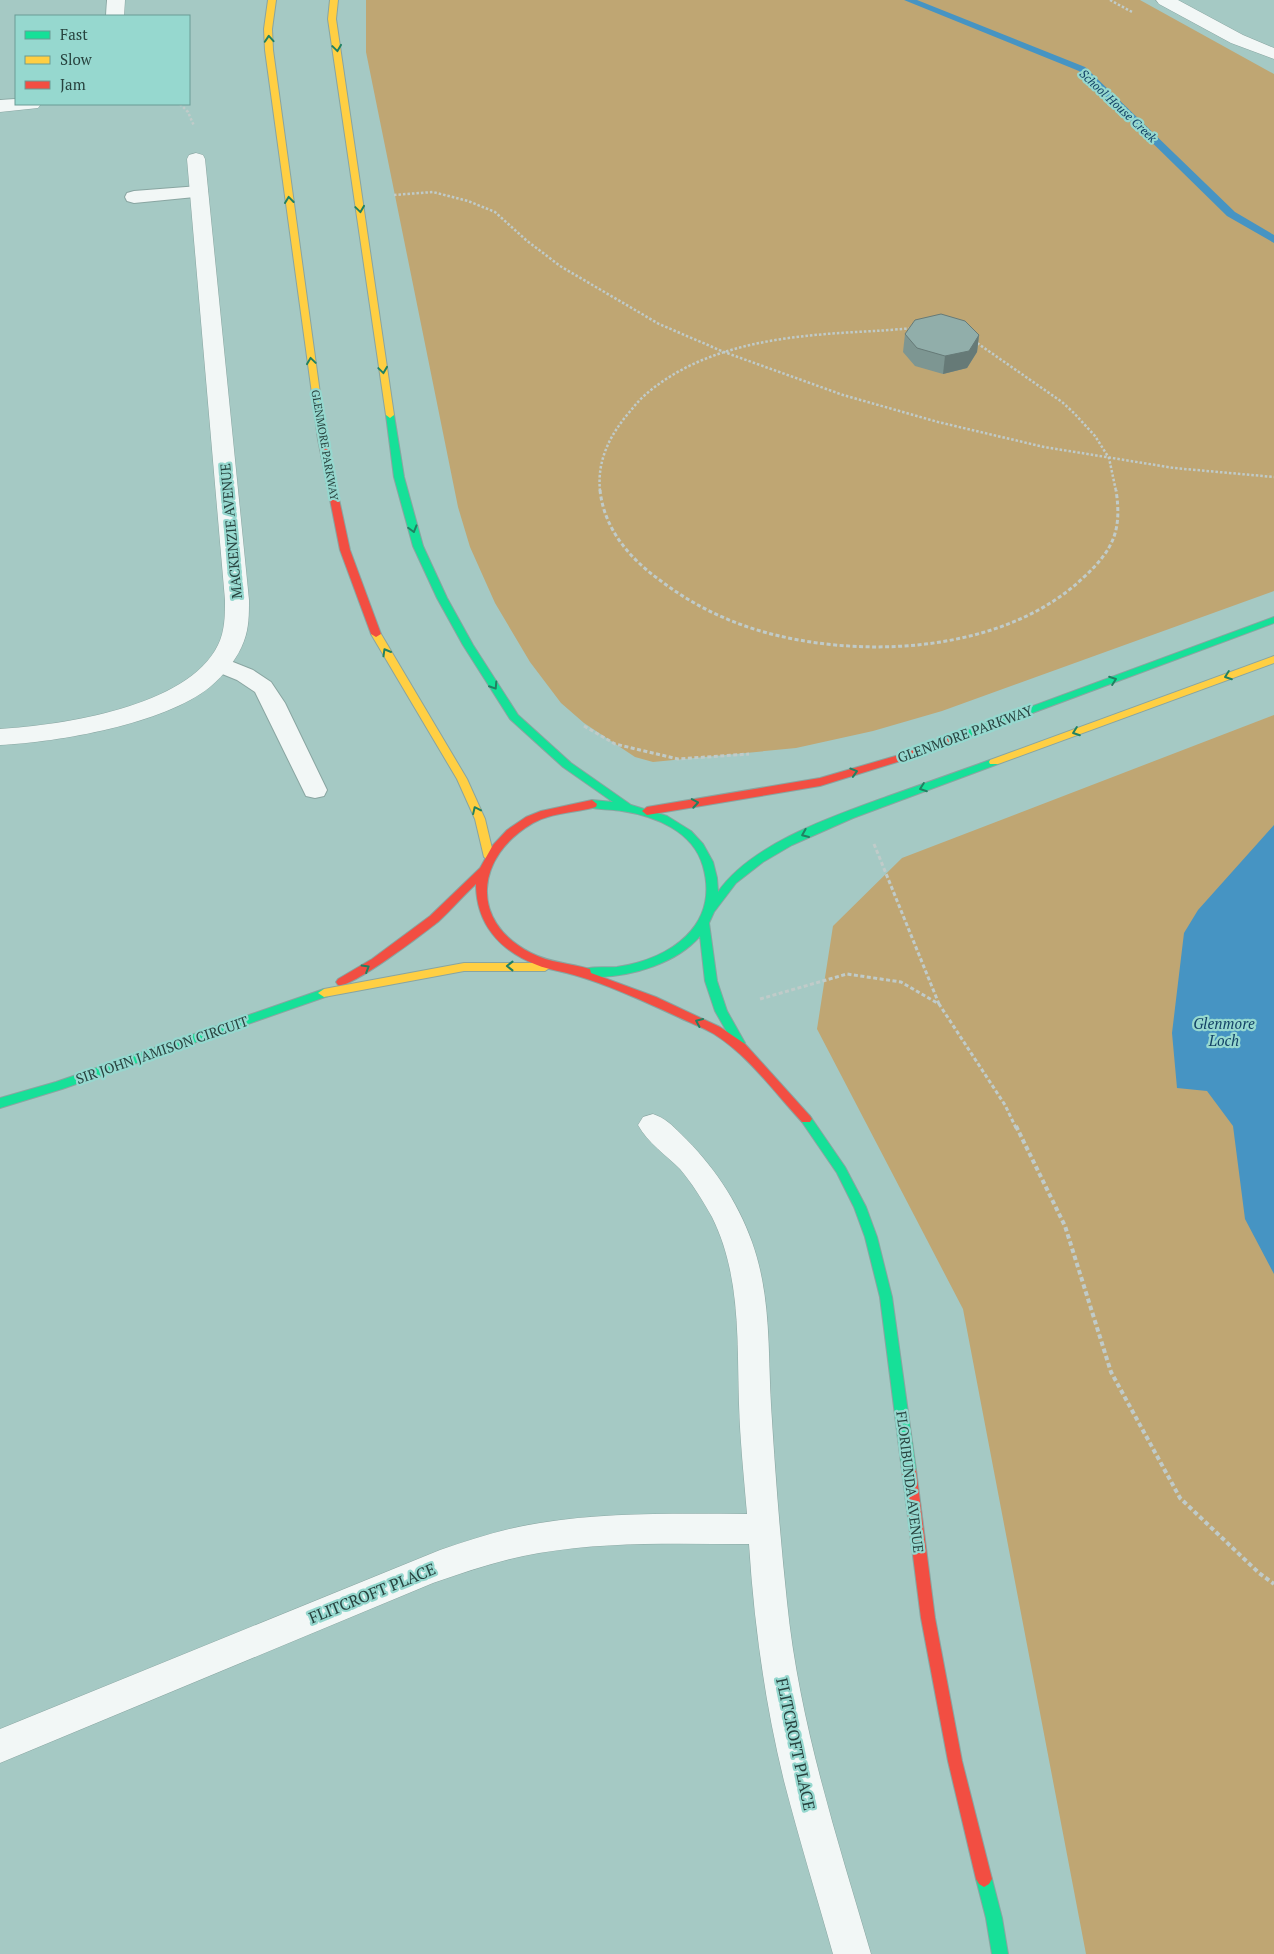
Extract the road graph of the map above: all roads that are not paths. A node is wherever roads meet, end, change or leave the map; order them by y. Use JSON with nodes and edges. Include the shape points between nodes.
{"nodes":[{"id":1,"x":116,"y":0,"type":"edge"},
{"id":2,"x":272,"y":0,"type":"edge"},
{"id":3,"x":334,"y":0,"type":"edge"},
{"id":4,"x":1165,"y":0,"type":"edge"},
{"id":5,"x":115,"y":15,"type":"edge"},
{"id":6,"x":1274,"y":54,"type":"edge"},
{"id":7,"x":16,"y":105,"type":"edge"},
{"id":8,"x":0,"y":106,"type":"edge"},
{"id":9,"x":196,"y":159,"type":"dead end"},
{"id":10,"x":200,"y":192,"type":"junction"},
{"id":11,"x":134,"y":197,"type":"dead end"},
{"id":12,"x":1274,"y":620,"type":"edge"},
{"id":13,"x":1274,"y":659,"type":"edge"},
{"id":14,"x":218,"y":664,"type":"junction"},
{"id":15,"x":0,"y":737,"type":"edge"},
{"id":16,"x":314,"y":790,"type":"dead end"},
{"id":17,"x":626,"y":806,"type":"junction"},
{"id":18,"x":647,"y":812,"type":"junction"},
{"id":19,"x":489,"y":857,"type":"junction"},
{"id":20,"x":482,"y":871,"type":"junction"},
{"id":21,"x":711,"y":910,"type":"junction"},
{"id":22,"x":704,"y":924,"type":"junction"},
{"id":23,"x":558,"y":968,"type":"junction"},
{"id":24,"x":578,"y":972,"type":"junction"},
{"id":25,"x":324,"y":993,"type":"junction"},
{"id":26,"x":741,"y":1047,"type":"junction"},
{"id":27,"x":0,"y":1103,"type":"edge"},
{"id":28,"x":653,"y":1125,"type":"dead end"},
{"id":29,"x":764,"y":1529,"type":"junction"},
{"id":30,"x":0,"y":1746,"type":"edge"},
{"id":31,"x":852,"y":1954,"type":"edge"},
{"id":32,"x":1000,"y":1954,"type":"edge"}],
"edges":[{"from":1,"to":5,"type":"street"},
{"from":19,"to":2,"type":"main road","name":"GLENMORE PARKWAY","one_way":true,"via":[[480,819],[466,787],[372,628],[345,550],[322,439],[269,50]]},
{"from":3,"to":17,"type":"main road","one_way":true,"via":[[332,20],[399,478],[418,546],[468,645],[514,717],[567,765]]},
{"from":4,"to":6,"type":"street","via":[[1237,39]]},
{"from":7,"to":8,"type":"street"},
{"from":9,"to":10,"type":"street","name":"MACKENZIE AVENUE"},
{"from":10,"to":11,"type":"lane"},
{"from":10,"to":14,"type":"street","name":"MACKENZIE AVENUE","via":[[237,600],[235,632],[230,647]]},
{"from":18,"to":12,"type":"main road","name":"GLENMORE PARKWAY","one_way":true,"via":[[820,782],[903,757]]},
{"from":13,"to":21,"type":"main road","one_way":true,"via":[[850,815],[794,839],[731,881]]},
{"from":14,"to":15,"type":"street","name":"MACKENZIE AVENUE","via":[[191,688],[135,714],[31,735]]},
{"from":14,"to":16,"type":"lane","via":[[263,687]]},
{"from":17,"to":18,"type":"main road"},
{"from":17,"to":19,"type":"main road","via":[[592,804],[560,809],[531,820],[506,837]]},
{"from":18,"to":21,"type":"main road","via":[[689,835],[710,862],[715,886]]},
{"from":19,"to":20,"type":"main road"},
{"from":20,"to":23,"type":"main road","via":[[480,895],[487,919],[503,940],[528,957]]},
{"from":25,"to":20,"type":"main road","name":"SIR JOHN JAMISON CIRCUIT","one_way":true,"via":[[376,962],[434,920]]},
{"from":21,"to":22,"type":"main road"},
{"from":22,"to":24,"type":"main road","via":[[683,946],[652,962],[616,972]]},
{"from":22,"to":26,"type":"main road","name":"FLORIBUNDA AVENUE","via":[[711,981]]},
{"from":23,"to":24,"type":"main road"},
{"from":23,"to":25,"type":"main road","name":"SIR JOHN JAMISON CIRCUIT","one_way":true,"via":[[464,967]]},
{"from":26,"to":24,"type":"main road","name":"FLORIBUNDA AVENUE","one_way":true,"via":[[716,1030],[652,1000]]},
{"from":25,"to":27,"type":"main road","name":"SIR JOHN JAMISON CIRCUIT","via":[[58,1086]]},
{"from":26,"to":32,"type":"main road","name":"FLORIBUNDA AVENUE","via":[[800,1111],[841,1170],[860,1207],[881,1271],[928,1618],[955,1761]]},
{"from":28,"to":29,"type":"street","name":"FLITCROFT PLACE","via":[[691,1162],[711,1190],[725,1213],[745,1271],[752,1308]]},
{"from":29,"to":30,"type":"street","name":"FLITCROFT PLACE","via":[[612,1530],[540,1538],[484,1550],[426,1570]]},
{"from":29,"to":31,"type":"street","name":"FLITCROFT PLACE","via":[[770,1604],[802,1780]]}]}
